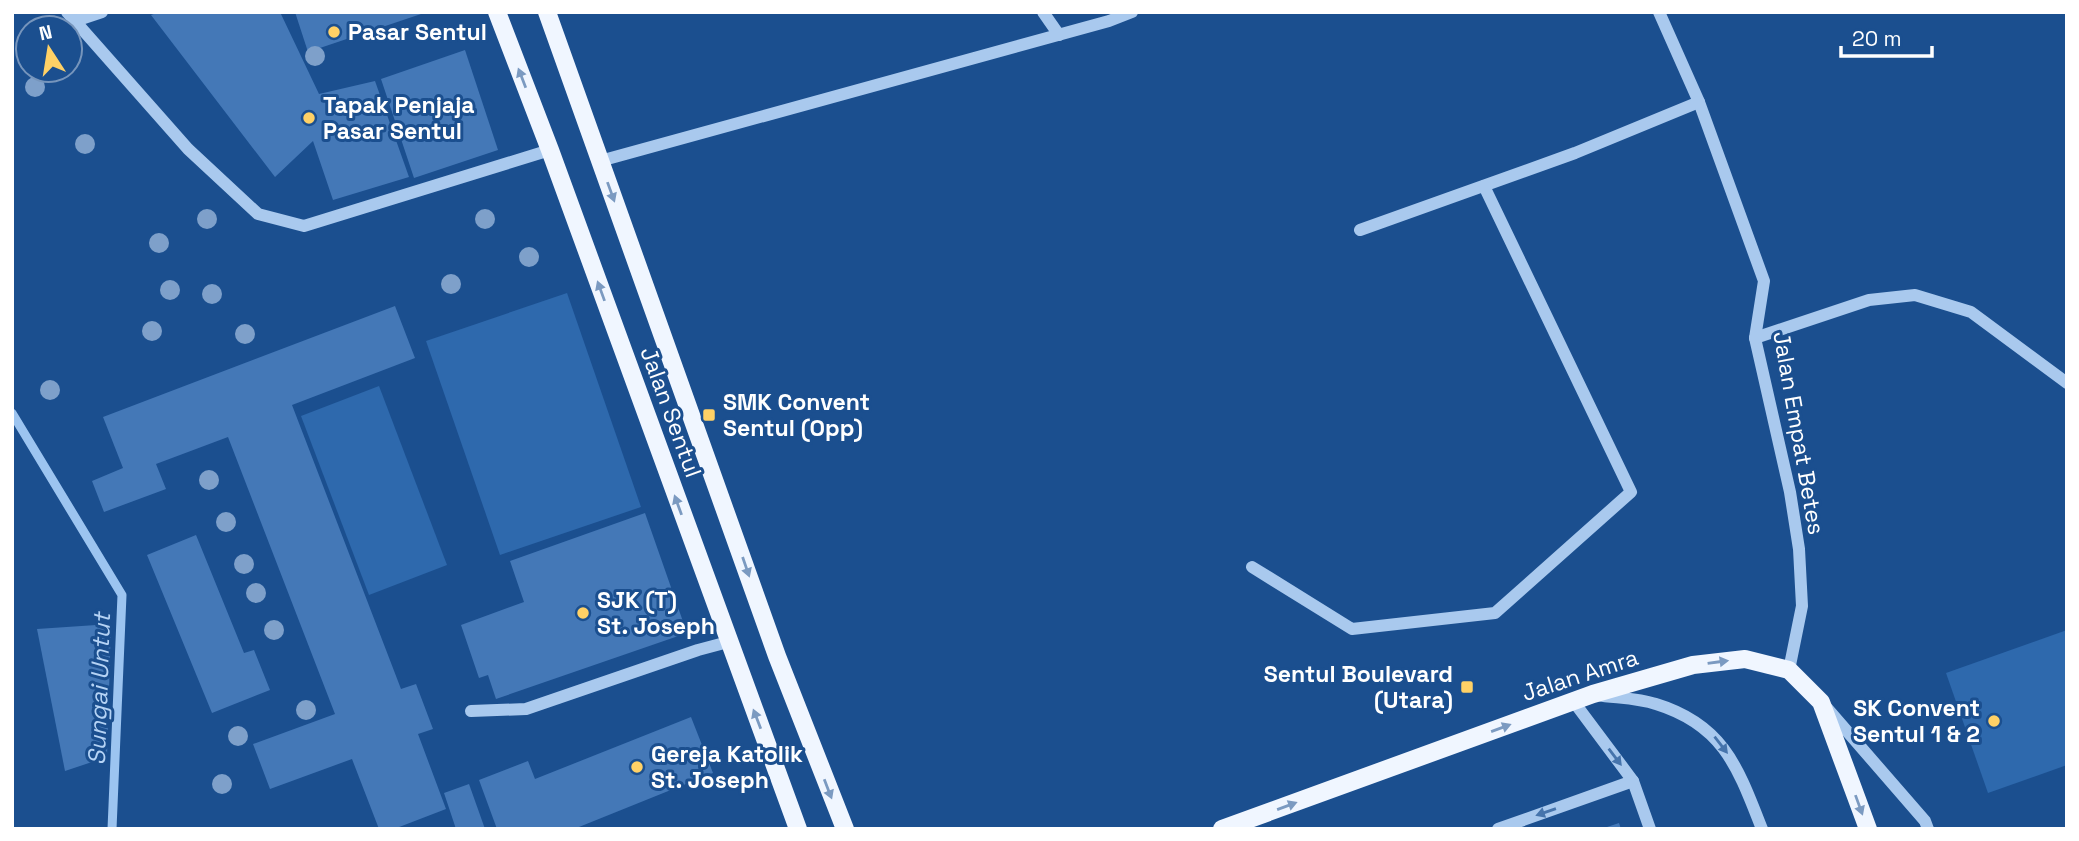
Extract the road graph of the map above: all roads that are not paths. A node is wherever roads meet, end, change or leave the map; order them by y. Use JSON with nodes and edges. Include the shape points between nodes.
{"nodes":[{"id":1,"x":102,"y":12,"type":"edge"},
{"id":2,"x":497,"y":12,"type":"edge"},
{"id":3,"x":547,"y":12,"type":"edge"},
{"id":4,"x":1043,"y":12,"type":"edge"},
{"id":5,"x":1132,"y":12,"type":"edge"},
{"id":6,"x":1659,"y":12,"type":"edge"},
{"id":7,"x":84,"y":15,"type":"edge"},
{"id":8,"x":84,"y":32,"type":"edge"},
{"id":9,"x":1059,"y":34,"type":"junction"},
{"id":10,"x":1699,"y":102,"type":"junction"},
{"id":11,"x":550,"y":150,"type":"junction"},
{"id":12,"x":600,"y":160,"type":"junction"},
{"id":13,"x":1484,"y":186,"type":"junction"},
{"id":14,"x":1360,"y":230,"type":"dead end"},
{"id":15,"x":1755,"y":338,"type":"junction"},
{"id":16,"x":2067,"y":383,"type":"edge"},
{"id":17,"x":1252,"y":567,"type":"dead end"},
{"id":18,"x":728,"y":642,"type":"junction"},
{"id":19,"x":1789,"y":670,"type":"junction"},
{"id":20,"x":1593,"y":694,"type":"junction"},
{"id":21,"x":1574,"y":702,"type":"junction"},
{"id":22,"x":1821,"y":702,"type":"junction"},
{"id":23,"x":471,"y":711,"type":"dead end"},
{"id":24,"x":1633,"y":781,"type":"junction"},
{"id":25,"x":798,"y":829,"type":"edge"},
{"id":26,"x":845,"y":829,"type":"edge"},
{"id":27,"x":1222,"y":829,"type":"edge"},
{"id":28,"x":1498,"y":829,"type":"edge"},
{"id":29,"x":1650,"y":829,"type":"edge"},
{"id":30,"x":1762,"y":829,"type":"edge"},
{"id":31,"x":1868,"y":829,"type":"edge"},
{"id":32,"x":1928,"y":829,"type":"edge"}],
"edges":[{"from":1,"to":7,"type":"street"},
{"from":11,"to":2,"type":"main road","name":"Jalan Sentul","one_way":true},
{"from":3,"to":12,"type":"main road","name":"Jalan Sentul"},
{"from":4,"to":9,"type":"street"},
{"from":5,"to":9,"type":"street"},
{"from":6,"to":10,"type":"street","name":"Jalan Empat Betes"},
{"from":8,"to":11,"type":"street","via":[[188,149],[258,214],[304,226]]},
{"from":9,"to":12,"type":"street"},
{"from":10,"to":13,"type":"street"},
{"from":10,"to":15,"type":"street","name":"Jalan Empat Betes","via":[[1765,281]]},
{"from":18,"to":11,"type":"main road","name":"Jalan Sentul","one_way":true},
{"from":12,"to":26,"type":"main road","name":"Jalan Sentul","one_way":true,"via":[[777,656]]},
{"from":13,"to":14,"type":"street"},
{"from":13,"to":17,"type":"street","via":[[1631,492],[1495,613],[1352,629]]},
{"from":15,"to":16,"type":"street","via":[[1869,300],[1915,295],[1971,312]]},
{"from":15,"to":19,"type":"street","name":"Jalan Empat Betes","via":[[1799,549],[1802,606]]},
{"from":18,"to":23,"type":"street","via":[[526,709]]},
{"from":25,"to":18,"type":"main road","name":"Jalan Sentul","one_way":true},
{"from":20,"to":19,"type":"main road","name":"Jalan Amra","one_way":true,"via":[[1693,665],[1745,659]]},
{"from":19,"to":22,"type":"main road"},
{"from":20,"to":21,"type":"main road","name":"Jalan Amra"},
{"from":20,"to":30,"type":"street","one_way":true,"via":[[1654,703],[1684,715],[1718,739],[1739,772]]},
{"from":21,"to":24,"type":"street","one_way":true},
{"from":27,"to":21,"type":"main road","name":"Jalan Amra","one_way":true},
{"from":22,"to":31,"type":"main road","one_way":true},
{"from":22,"to":32,"type":"street"},
{"from":24,"to":28,"type":"street","one_way":true},
{"from":24,"to":29,"type":"street"}]}
